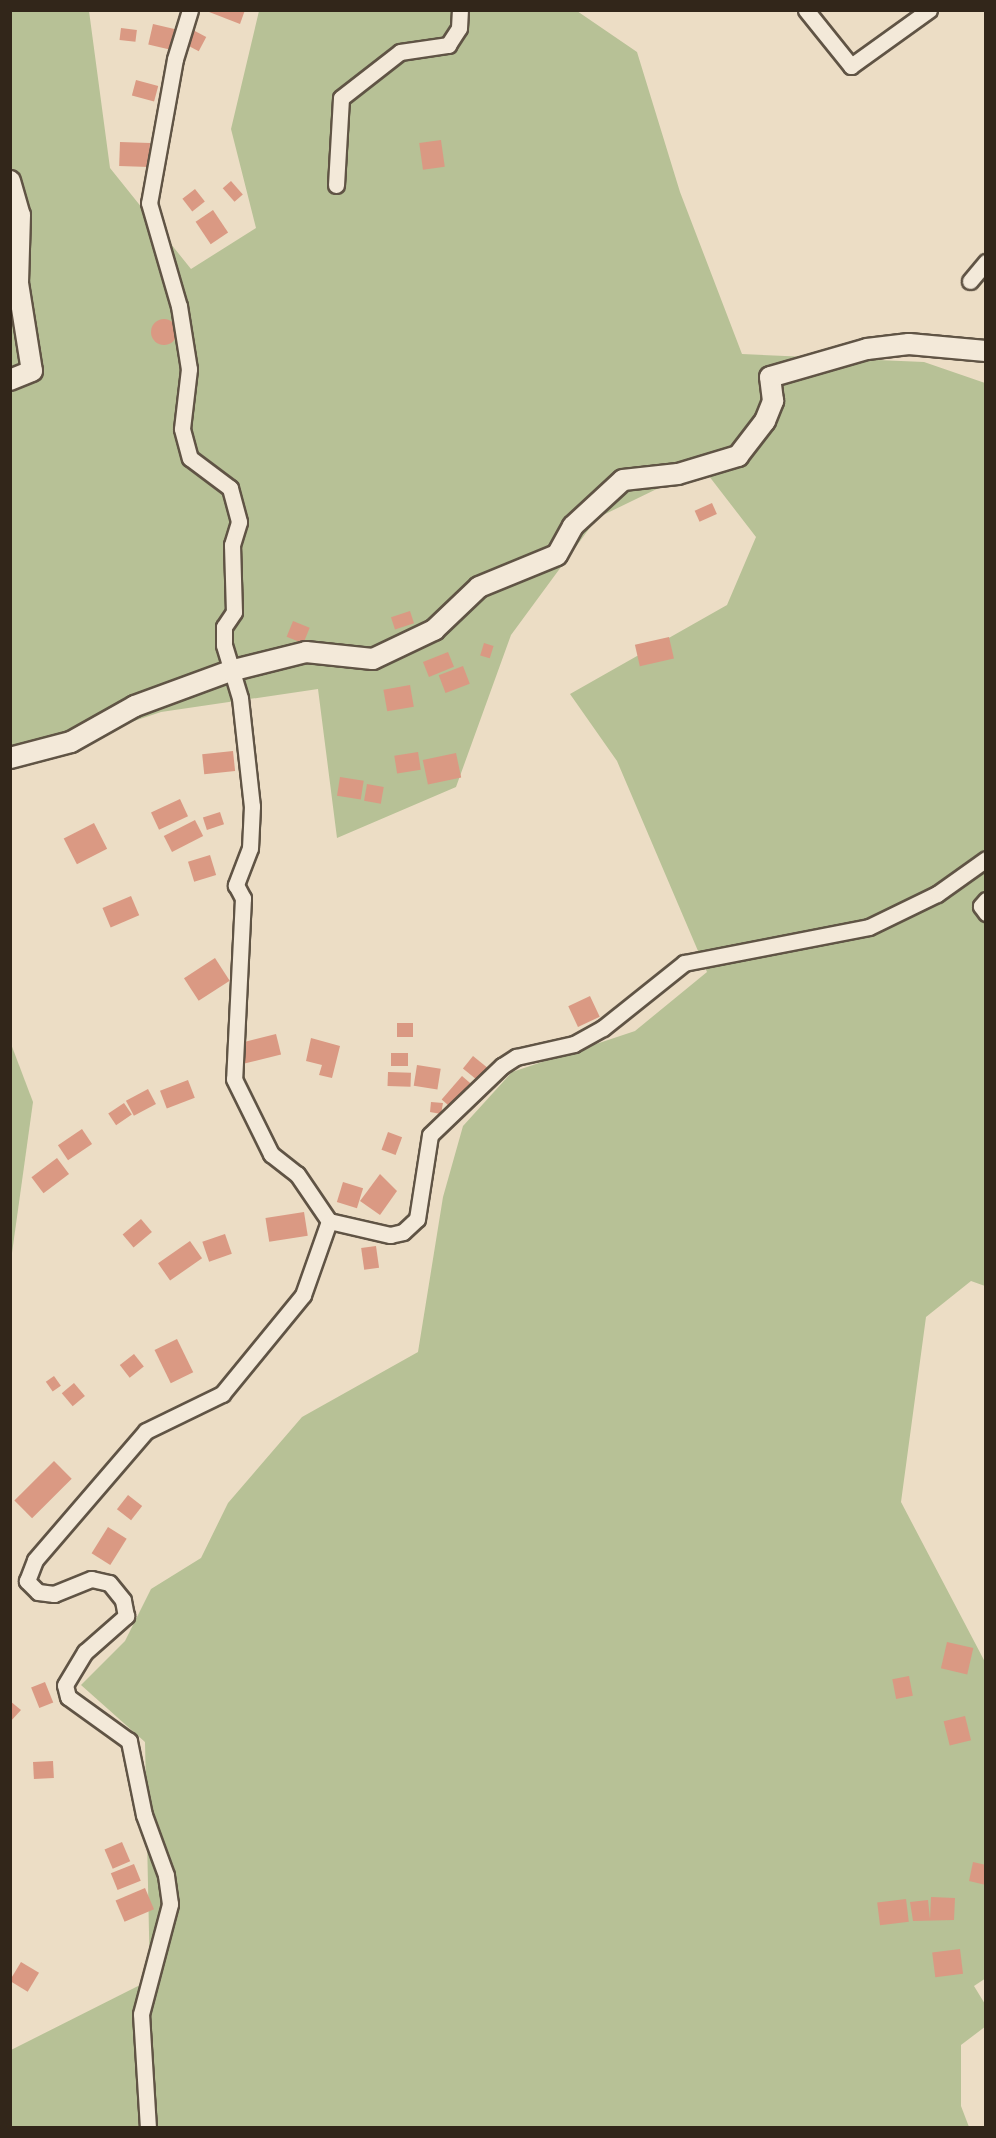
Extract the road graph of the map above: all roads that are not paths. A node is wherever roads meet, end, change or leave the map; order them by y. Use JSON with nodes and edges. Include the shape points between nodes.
{"nodes":[{"id":1,"x":190,"y":10,"type":"edge"},
{"id":2,"x":460,"y":10,"type":"edge"},
{"id":3,"x":806,"y":10,"type":"edge"},
{"id":4,"x":928,"y":10,"type":"edge"},
{"id":5,"x":10,"y":181,"type":"edge"},
{"id":6,"x":336,"y":185,"type":"dead end"},
{"id":7,"x":986,"y":262,"type":"edge"},
{"id":8,"x":970,"y":281,"type":"dead end"},
{"id":9,"x":986,"y":351,"type":"edge"},
{"id":10,"x":10,"y":380,"type":"edge"},
{"id":11,"x":230,"y":671,"type":"junction"},
{"id":12,"x":10,"y":758,"type":"edge"},
{"id":13,"x":986,"y":859,"type":"edge"},
{"id":14,"x":986,"y":900,"type":"edge"},
{"id":15,"x":986,"y":913,"type":"edge"},
{"id":16,"x":329,"y":1221,"type":"junction"},
{"id":17,"x":148,"y":2127,"type":"edge"}],
"edges":[{"from":1,"to":11,"type":"street","via":[[175,59],[149,203],[179,306],[189,369],[185,439],[190,458],[230,488],[239,522],[232,546],[234,612],[224,627]]},
{"from":2,"to":6,"type":"street","via":[[459,28],[448,45],[400,52],[340,98]]},
{"from":3,"to":4,"type":"street","via":[[851,66]]},
{"from":5,"to":10,"type":"street","via":[[20,215],[18,283],[32,371]]},
{"from":7,"to":8,"type":"street"},
{"from":9,"to":11,"type":"street","via":[[909,344],[867,349],[770,377],[773,401],[765,421],[738,456],[678,474],[622,480],[573,526],[557,555],[478,587],[434,630],[373,659],[306,652]]},
{"from":11,"to":12,"type":"street","via":[[135,706],[71,742]]},
{"from":11,"to":16,"type":"street","via":[[240,698],[252,786],[250,848],[236,885],[243,898],[234,1079],[271,1154],[297,1174]]},
{"from":13,"to":16,"type":"street","via":[[937,894],[869,927],[684,963],[574,1044],[516,1057],[437,1127],[430,1135],[417,1219],[403,1233]]},
{"from":14,"to":15,"type":"street","via":[[981,906]]},
{"from":16,"to":17,"type":"street","via":[[303,1295],[222,1394],[146,1431],[27,1574],[31,1587],[45,1595],[91,1578],[109,1583],[123,1600],[126,1616],[85,1652],[65,1685],[68,1697],[129,1741],[144,1815],[166,1875],[170,1904],[141,2014]]}]}
